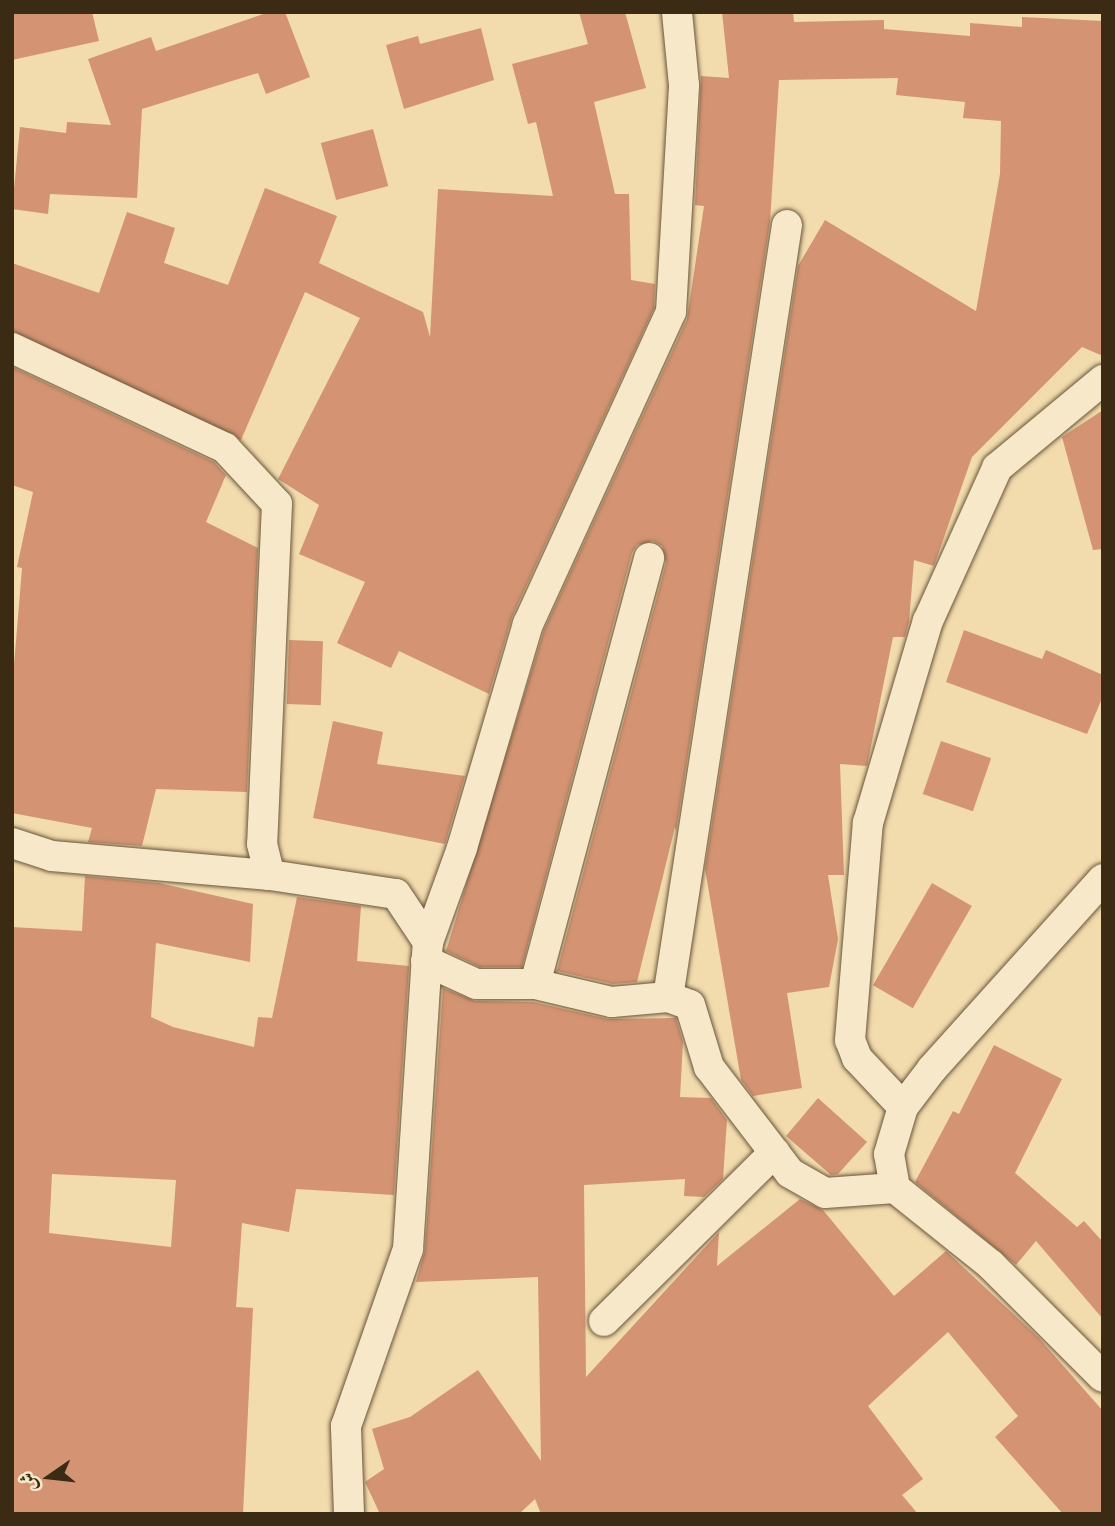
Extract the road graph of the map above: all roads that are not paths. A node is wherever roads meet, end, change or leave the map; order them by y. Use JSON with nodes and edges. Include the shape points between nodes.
{"nodes":[{"id":1,"x":677,"y":12,"type":"edge"},
{"id":2,"x":787,"y":225,"type":"dead end"},
{"id":3,"x":12,"y":348,"type":"edge"},
{"id":4,"x":1103,"y":380,"type":"edge"},
{"id":5,"x":649,"y":558,"type":"dead end"},
{"id":6,"x":12,"y":843,"type":"edge"},
{"id":7,"x":270,"y":875,"type":"junction"},
{"id":8,"x":1103,"y":879,"type":"edge"},
{"id":9,"x":427,"y":952,"type":"junction"},
{"id":10,"x":535,"y":984,"type":"junction"},
{"id":11,"x":668,"y":997,"type":"junction"},
{"id":12,"x":903,"y":1107,"type":"junction"},
{"id":13,"x":775,"y":1152,"type":"junction"},
{"id":14,"x":895,"y":1188,"type":"junction"},
{"id":15,"x":604,"y":1321,"type":"dead end"},
{"id":16,"x":1103,"y":1377,"type":"edge"},
{"id":17,"x":346,"y":1512,"type":"edge"}],
"edges":[{"from":1,"to":9,"type":"street","via":[[684,85],[671,312],[528,624]]},
{"from":2,"to":11,"type":"street"},
{"from":3,"to":7,"type":"street","via":[[226,448],[277,504],[262,844]]},
{"from":4,"to":12,"type":"street","via":[[996,468],[928,621],[868,823],[850,1040],[857,1058]]},
{"from":5,"to":10,"type":"street"},
{"from":6,"to":7,"type":"street","via":[[52,856]]},
{"from":7,"to":9,"type":"street","via":[[396,894]]},
{"from":8,"to":12,"type":"street"},
{"from":9,"to":10,"type":"street","via":[[476,984]]},
{"from":9,"to":17,"type":"street","via":[[408,1249],[346,1426]]},
{"from":10,"to":11,"type":"street","via":[[612,1002]]},
{"from":11,"to":13,"type":"street","via":[[690,1005],[709,1067]]},
{"from":12,"to":14,"type":"street","via":[[888,1154]]},
{"from":13,"to":14,"type":"street","via":[[790,1173],[825,1193]]},
{"from":13,"to":15,"type":"street"},
{"from":14,"to":16,"type":"street","via":[[991,1265]]}]}
